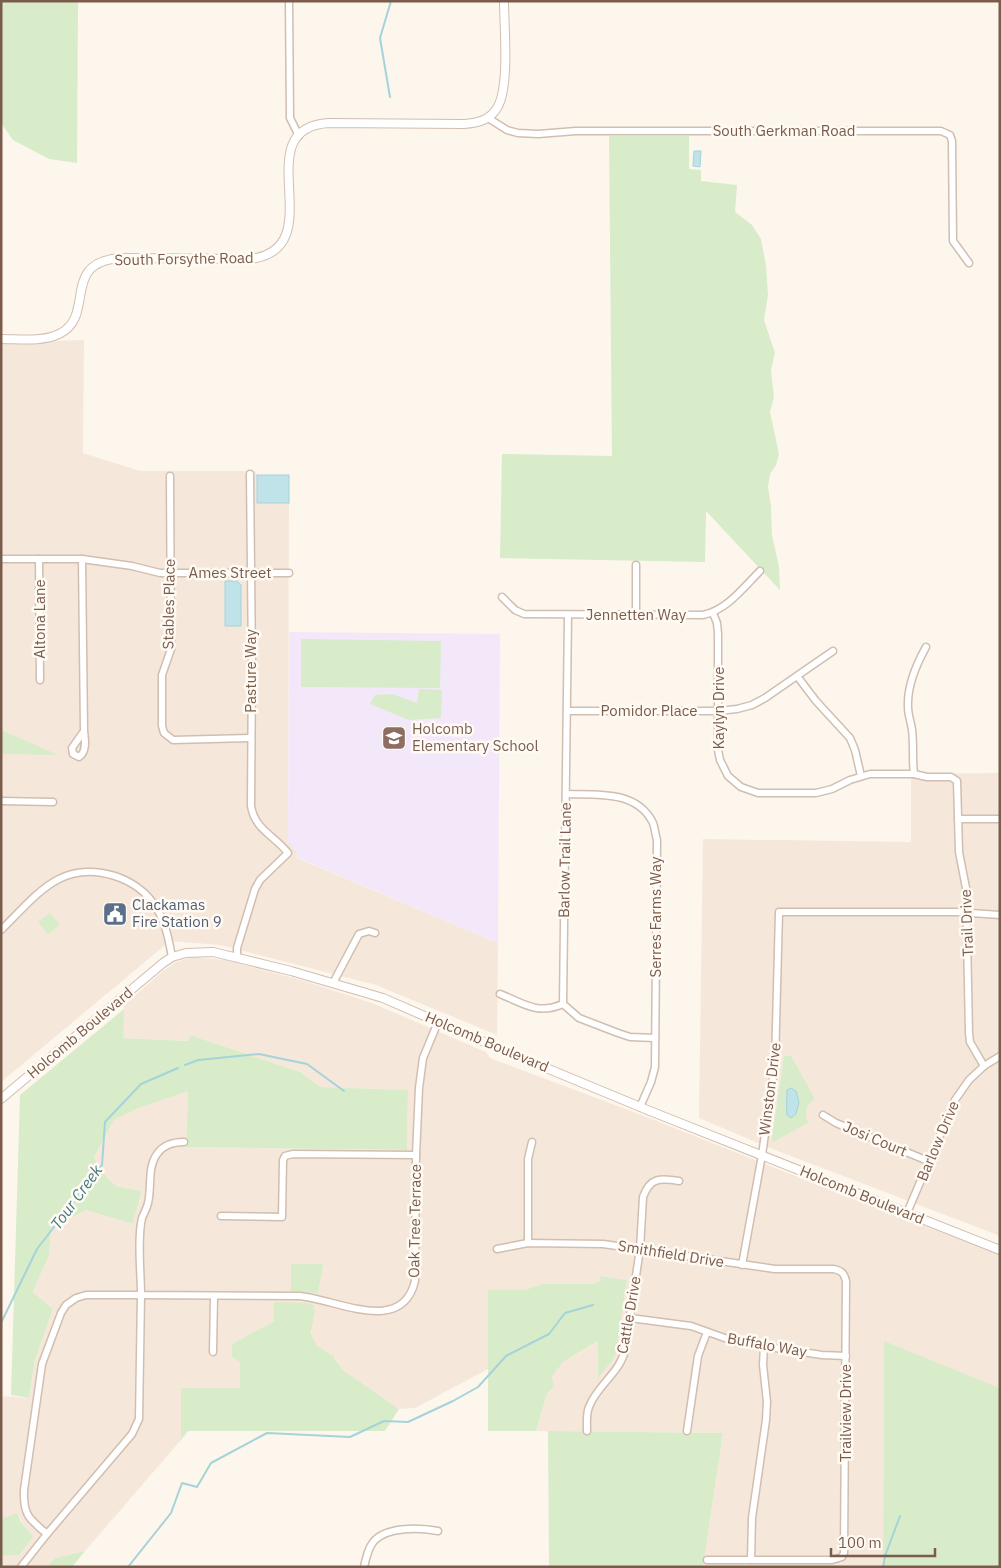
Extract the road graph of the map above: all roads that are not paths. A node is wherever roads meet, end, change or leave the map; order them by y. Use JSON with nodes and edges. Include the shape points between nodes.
{"nodes":[{"id":1,"x":289,"y":1,"type":"edge"},
{"id":2,"x":504,"y":1,"type":"edge"},
{"id":3,"x":488,"y":118,"type":"junction"},
{"id":4,"x":298,"y":136,"type":"junction"},
{"id":5,"x":969,"y":263,"type":"dead end"},
{"id":6,"x":1,"y":339,"type":"edge"},
{"id":7,"x":250,"y":474,"type":"dead end"},
{"id":8,"x":170,"y":476,"type":"dead end"},
{"id":9,"x":1,"y":559,"type":"edge"},
{"id":10,"x":39,"y":559,"type":"junction"},
{"id":11,"x":82,"y":559,"type":"junction"},
{"id":12,"x":636,"y":565,"type":"dead end"},
{"id":13,"x":760,"y":571,"type":"dead end"},
{"id":14,"x":288,"y":572,"type":"dead end"},
{"id":15,"x":170,"y":573,"type":"junction"},
{"id":16,"x":250,"y":573,"type":"junction"},
{"id":17,"x":502,"y":597,"type":"dead end"},
{"id":18,"x":713,"y":613,"type":"junction"},
{"id":19,"x":568,"y":615,"type":"junction"},
{"id":20,"x":636,"y":615,"type":"junction"},
{"id":21,"x":926,"y":647,"type":"dead end"},
{"id":22,"x":833,"y":650,"type":"dead end"},
{"id":23,"x":797,"y":676,"type":"junction"},
{"id":24,"x":40,"y":680,"type":"dead end"},
{"id":25,"x":567,"y":711,"type":"junction"},
{"id":26,"x":718,"y":712,"type":"junction"},
{"id":27,"x":84,"y":731,"type":"dead end"},
{"id":28,"x":250,"y":738,"type":"junction"},
{"id":29,"x":914,"y":774,"type":"junction"},
{"id":30,"x":861,"y":776,"type":"junction"},
{"id":31,"x":954,"y":777,"type":"joint"},
{"id":32,"x":566,"y":794,"type":"junction"},
{"id":33,"x":1,"y":801,"type":"edge"},
{"id":34,"x":53,"y":802,"type":"dead end"},
{"id":35,"x":958,"y":819,"type":"junction"},
{"id":36,"x":1000,"y":819,"type":"edge"},
{"id":37,"x":967,"y":913,"type":"junction"},
{"id":38,"x":1000,"y":915,"type":"edge"},
{"id":39,"x":1,"y":930,"type":"edge"},
{"id":40,"x":375,"y":933,"type":"dead end"},
{"id":41,"x":172,"y":957,"type":"junction"},
{"id":42,"x":237,"y":958,"type":"junction"},
{"id":43,"x":332,"y":983,"type":"junction"},
{"id":44,"x":500,"y":994,"type":"dead end"},
{"id":45,"x":563,"y":1004,"type":"junction"},
{"id":46,"x":438,"y":1022,"type":"junction"},
{"id":47,"x":655,"y":1038,"type":"junction"},
{"id":48,"x":1000,"y":1056,"type":"edge"},
{"id":49,"x":984,"y":1066,"type":"junction"},
{"id":50,"x":1,"y":1100,"type":"edge"},
{"id":51,"x":640,"y":1107,"type":"junction"},
{"id":52,"x":823,"y":1115,"type":"dead end"},
{"id":53,"x":184,"y":1142,"type":"dead end"},
{"id":54,"x":532,"y":1142,"type":"dead end"},
{"id":55,"x":416,"y":1155,"type":"junction"},
{"id":56,"x":762,"y":1155,"type":"junction"},
{"id":57,"x":928,"y":1162,"type":"junction"},
{"id":58,"x":679,"y":1181,"type":"dead end"},
{"id":59,"x":908,"y":1213,"type":"junction"},
{"id":60,"x":221,"y":1216,"type":"dead end"},
{"id":61,"x":528,"y":1243,"type":"junction"},
{"id":62,"x":497,"y":1249,"type":"dead end"},
{"id":63,"x":640,"y":1249,"type":"junction"},
{"id":64,"x":1000,"y":1250,"type":"edge"},
{"id":65,"x":742,"y":1264,"type":"junction"},
{"id":66,"x":845,"y":1274,"type":"joint"},
{"id":67,"x":141,"y":1295,"type":"junction"},
{"id":68,"x":214,"y":1296,"type":"junction"},
{"id":69,"x":630,"y":1318,"type":"junction"},
{"id":70,"x":707,"y":1332,"type":"junction"},
{"id":71,"x":764,"y":1346,"type":"junction"},
{"id":72,"x":213,"y":1352,"type":"dead end"},
{"id":73,"x":846,"y":1356,"type":"junction"},
{"id":74,"x":587,"y":1431,"type":"dead end"},
{"id":75,"x":688,"y":1431,"type":"dead end"},
{"id":76,"x":438,"y":1531,"type":"dead end"},
{"id":77,"x":48,"y":1534,"type":"junction"},
{"id":78,"x":707,"y":1560,"type":"dead end"},
{"id":79,"x":751,"y":1560,"type":"junction"},
{"id":80,"x":21,"y":1567,"type":"edge"},
{"id":81,"x":364,"y":1567,"type":"edge"}],
"edges":[{"from":1,"to":4,"type":"street","via":[[290,118]]},
{"from":2,"to":3,"type":"street","via":[[503,94]]},
{"from":3,"to":4,"type":"street","via":[[464,124],[323,124]]},
{"from":3,"to":5,"type":"street","name":"South Gerkman Road","via":[[507,130],[526,134],[576,131],[946,132],[952,141],[953,241]]},
{"from":4,"to":6,"type":"street","name":"South Forsythe Road","via":[[289,155],[288,230],[283,243],[274,252],[241,259],[106,260],[87,274],[75,317],[62,333],[41,339]]},
{"from":7,"to":16,"type":"street","name":"Pasture Way"},
{"from":8,"to":15,"type":"street","name":"Stables Place"},
{"from":9,"to":10,"type":"street","name":"Ames Street"},
{"from":10,"to":11,"type":"street","name":"Ames Street"},
{"from":10,"to":24,"type":"street","name":"Altona Lane"},
{"from":11,"to":15,"type":"street","name":"Ames Street"},
{"from":11,"to":27,"type":"street"},
{"from":12,"to":20,"type":"street"},
{"from":13,"to":18,"type":"street"},
{"from":14,"to":16,"type":"street","name":"Ames Street"},
{"from":15,"to":16,"type":"street","name":"Ames Street"},
{"from":15,"to":28,"type":"street","name":"Stables Place","via":[[171,649],[162,675],[164,733],[173,740]]},
{"from":16,"to":28,"type":"street","name":"Pasture Way"},
{"from":17,"to":19,"type":"street","name":"Jennetten Way","via":[[524,614]]},
{"from":18,"to":20,"type":"street","name":"Jennetten Way"},
{"from":18,"to":26,"type":"street","name":"Kaylyn Drive","via":[[718,634]]},
{"from":19,"to":20,"type":"street","name":"Jennetten Way"},
{"from":19,"to":25,"type":"street","name":"Barlow Trail Lane"},
{"from":21,"to":29,"type":"street","via":[[916,664],[908,698]]},
{"from":22,"to":23,"type":"street","name":"Pomidor Place"},
{"from":23,"to":26,"type":"street","name":"Pomidor Place","via":[[752,705]]},
{"from":23,"to":30,"type":"street","via":[[850,738]]},
{"from":25,"to":26,"type":"street","name":"Pomidor Place"},
{"from":25,"to":32,"type":"street","name":"Barlow Trail Lane"},
{"from":26,"to":30,"type":"street","name":"Kaylyn Drive","via":[[720,760],[728,776],[748,790],[758,793],[816,793]]},
{"from":28,"to":42,"type":"street","name":"Pasture Way","via":[[253,816],[258,825],[288,853],[264,875],[255,889],[237,948]]},
{"from":29,"to":30,"type":"street","name":"Kaylyn Drive"},
{"from":29,"to":31,"type":"street","name":"Kaylyn Drive"},
{"from":31,"to":35,"type":"street","name":"Trail Drive","via":[[957,782]]},
{"from":32,"to":45,"type":"street","name":"Barlow Trail Lane"},
{"from":32,"to":47,"type":"street","name":"Serres Farms Way","via":[[618,796],[643,809],[652,822],[657,840]]},
{"from":33,"to":34,"type":"street"},
{"from":35,"to":36,"type":"street"},
{"from":35,"to":37,"type":"street","name":"Trail Drive"},
{"from":37,"to":38,"type":"street"},
{"from":37,"to":49,"type":"street","name":"Trail Drive","via":[[970,1042]]},
{"from":37,"to":56,"type":"street","name":"Winston Drive","via":[[778,912],[776,1064]]},
{"from":39,"to":41,"type":"street","via":[[36,896],[59,880],[80,873],[102,873],[133,885],[153,902],[163,922]]},
{"from":40,"to":43,"type":"street","via":[[359,934]]},
{"from":41,"to":42,"type":"street","name":"Holcomb Boulevard","via":[[199,951]]},
{"from":41,"to":50,"type":"street","name":"Holcomb Boulevard"},
{"from":42,"to":43,"type":"street","name":"Holcomb Boulevard"},
{"from":43,"to":46,"type":"street","name":"Holcomb Boulevard","via":[[383,998]]},
{"from":44,"to":45,"type":"street","via":[[539,1010],[550,1010]]},
{"from":45,"to":47,"type":"street","via":[[579,1018],[618,1033]]},
{"from":46,"to":51,"type":"street","name":"Holcomb Boulevard"},
{"from":46,"to":55,"type":"street","name":"Oak Tree Terrace","via":[[420,1072]]},
{"from":47,"to":51,"type":"street","name":"Serres Farms Way","via":[[655,1066]]},
{"from":48,"to":49,"type":"street","name":"Barlow Drive"},
{"from":49,"to":57,"type":"street","name":"Barlow Drive","via":[[955,1100]]},
{"from":51,"to":56,"type":"street","name":"Holcomb Boulevard"},
{"from":52,"to":57,"type":"street","name":"Josi Court"},
{"from":53,"to":67,"type":"street","via":[[162,1148],[152,1163],[148,1203],[141,1228]]},
{"from":54,"to":61,"type":"street","via":[[528,1159]]},
{"from":55,"to":60,"type":"street","via":[[285,1156],[282,1217]]},
{"from":55,"to":68,"type":"street","name":"Oak Tree Terrace","via":[[415,1281],[407,1302],[400,1307],[380,1312],[311,1297]]},
{"from":56,"to":59,"type":"street","name":"Holcomb Boulevard"},
{"from":56,"to":65,"type":"street","name":"Winston Drive"},
{"from":57,"to":59,"type":"street","name":"Barlow Drive"},
{"from":58,"to":63,"type":"street","name":"Cattle Drive","via":[[660,1179],[645,1191]]},
{"from":59,"to":64,"type":"street","name":"Holcomb Boulevard"},
{"from":61,"to":62,"type":"street","name":"Smithfield Drive"},
{"from":61,"to":63,"type":"street","name":"Smithfield Drive","via":[[603,1244]]},
{"from":63,"to":65,"type":"street","name":"Smithfield Drive"},
{"from":63,"to":69,"type":"street","name":"Cattle Drive"},
{"from":65,"to":66,"type":"street","name":"Smithfield Drive","via":[[775,1269],[834,1269]]},
{"from":66,"to":73,"type":"street","name":"Trailview Drive"},
{"from":67,"to":68,"type":"street","name":"Oak Tree Terrace"},
{"from":67,"to":77,"type":"street","via":[[140,1409],[137,1425]]},
{"from":67,"to":77,"type":"street","name":"Oak Tree Terrace","via":[[86,1295],[66,1305],[61,1313],[42,1364],[24,1490],[25,1513]]},
{"from":68,"to":72,"type":"street"},
{"from":69,"to":70,"type":"street","name":"Buffalo Way","via":[[691,1326]]},
{"from":69,"to":74,"type":"street","name":"Cattle Drive","via":[[624,1358],[588,1408]]},
{"from":70,"to":71,"type":"street","name":"Buffalo Way","via":[[728,1340]]},
{"from":70,"to":75,"type":"street","via":[[700,1348]]},
{"from":71,"to":73,"type":"street","name":"Buffalo Way"},
{"from":71,"to":79,"type":"street","via":[[762,1365],[766,1420],[751,1525]]},
{"from":73,"to":79,"type":"street","name":"Trailview Drive","via":[[844,1553],[832,1560]]},
{"from":76,"to":81,"type":"street","via":[[403,1529],[380,1536],[369,1550]]},
{"from":77,"to":80,"type":"street"},
{"from":78,"to":79,"type":"street"}]}
